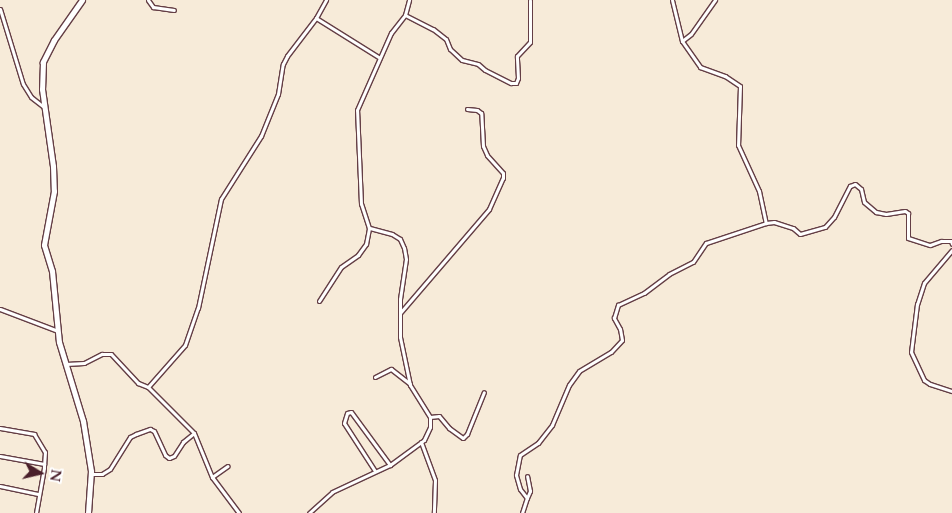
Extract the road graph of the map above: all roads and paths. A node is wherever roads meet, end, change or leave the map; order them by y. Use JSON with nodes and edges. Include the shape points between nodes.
{"nodes":[{"id":1,"x":82,"y":0,"type":"edge"},
{"id":2,"x":148,"y":0,"type":"edge"},
{"id":3,"x":326,"y":0,"type":"edge"},
{"id":4,"x":409,"y":0,"type":"edge"},
{"id":5,"x":530,"y":0,"type":"edge"},
{"id":6,"x":672,"y":0,"type":"edge"},
{"id":7,"x":715,"y":0,"type":"edge"},
{"id":8,"x":0,"y":9,"type":"edge"},
{"id":9,"x":174,"y":10,"type":"dead end"},
{"id":10,"x":405,"y":15,"type":"junction"},
{"id":11,"x":316,"y":18,"type":"junction"},
{"id":12,"x":682,"y":40,"type":"junction"},
{"id":13,"x":380,"y":58,"type":"junction"},
{"id":14,"x":44,"y":107,"type":"junction"},
{"id":15,"x":467,"y":109,"type":"dead end"},
{"id":16,"x":766,"y":223,"type":"junction"},
{"id":17,"x":369,"y":228,"type":"junction"},
{"id":18,"x":952,"y":244,"type":"edge"},
{"id":19,"x":952,"y":250,"type":"edge"},
{"id":20,"x":319,"y":301,"type":"dead end"},
{"id":21,"x":0,"y":309,"type":"edge"},
{"id":22,"x":399,"y":314,"type":"junction"},
{"id":23,"x":58,"y":331,"type":"junction"},
{"id":24,"x":66,"y":364,"type":"junction"},
{"id":25,"x":375,"y":377,"type":"dead end"},
{"id":26,"x":410,"y":385,"type":"junction"},
{"id":27,"x":148,"y":388,"type":"junction"},
{"id":28,"x":952,"y":391,"type":"edge"},
{"id":29,"x":484,"y":392,"type":"dead end"},
{"id":30,"x":430,"y":417,"type":"junction"},
{"id":31,"x":0,"y":428,"type":"edge"},
{"id":32,"x":194,"y":433,"type":"junction"},
{"id":33,"x":421,"y":442,"type":"junction"},
{"id":34,"x":0,"y":456,"type":"edge"},
{"id":35,"x":44,"y":464,"type":"junction"},
{"id":36,"x":390,"y":465,"type":"junction"},
{"id":37,"x":228,"y":466,"type":"dead end"},
{"id":38,"x":375,"y":472,"type":"junction"},
{"id":39,"x":91,"y":474,"type":"junction"},
{"id":40,"x":528,"y":476,"type":"dead end"},
{"id":41,"x":212,"y":477,"type":"junction"},
{"id":42,"x":0,"y":486,"type":"edge"},
{"id":43,"x":39,"y":494,"type":"junction"},
{"id":44,"x":527,"y":498,"type":"junction"},
{"id":45,"x":36,"y":513,"type":"edge"},
{"id":46,"x":88,"y":513,"type":"edge"},
{"id":47,"x":239,"y":513,"type":"edge"},
{"id":48,"x":308,"y":513,"type":"edge"},
{"id":49,"x":434,"y":513,"type":"edge"},
{"id":50,"x":522,"y":513,"type":"edge"}],
"edges":[{"from":1,"to":14,"type":"street","via":[[43,62]]},
{"from":2,"to":9,"type":"street","via":[[153,7]]},
{"from":3,"to":11,"type":"street"},
{"from":4,"to":10,"type":"street"},
{"from":5,"to":10,"type":"street","via":[[530,42],[517,56],[516,83],[502,79],[478,64],[462,60],[450,49],[446,39]]},
{"from":6,"to":12,"type":"street"},
{"from":7,"to":12,"type":"street","via":[[691,34]]},
{"from":8,"to":14,"type":"street","via":[[23,84],[31,97]]},
{"from":10,"to":13,"type":"street","via":[[391,33]]},
{"from":11,"to":13,"type":"street"},
{"from":11,"to":27,"type":"street","via":[[287,56],[278,94],[261,136],[221,200],[198,308],[185,345]]},
{"from":12,"to":16,"type":"street","via":[[700,67],[725,76],[740,86],[738,145],[759,191]]},
{"from":13,"to":17,"type":"street","via":[[356,118],[360,138],[361,204]]},
{"from":14,"to":23,"type":"street","via":[[54,191],[44,245],[52,271]]},
{"from":15,"to":22,"type":"street","via":[[481,113],[483,146],[503,173],[503,178],[489,209]]},
{"from":16,"to":18,"type":"street","via":[[793,228],[800,234],[825,226],[834,217],[850,186],[855,184],[861,189],[864,202],[876,212],[908,213],[908,238],[930,246],[941,241],[951,241]]},
{"from":16,"to":44,"type":"street","via":[[706,243],[693,262],[669,274],[644,293],[618,305],[614,318],[622,340],[611,352],[579,371],[552,425],[538,443],[520,455],[516,474],[520,489]]},
{"from":17,"to":20,"type":"street","via":[[363,251],[341,267]]},
{"from":17,"to":22,"type":"street","via":[[392,234],[400,239],[404,248],[406,259]]},
{"from":19,"to":28,"type":"street","via":[[924,284],[917,304],[911,352],[924,380]]},
{"from":21,"to":23,"type":"street"},
{"from":22,"to":26,"type":"street","via":[[400,338]]},
{"from":23,"to":24,"type":"street"},
{"from":24,"to":27,"type":"street","via":[[84,363],[102,354],[111,354],[138,383]]},
{"from":24,"to":39,"type":"street","via":[[83,421]]},
{"from":25,"to":26,"type":"street","via":[[391,369]]},
{"from":26,"to":30,"type":"street"},
{"from":27,"to":32,"type":"street"},
{"from":29,"to":30,"type":"street","via":[[468,434],[463,438],[439,416]]},
{"from":30,"to":33,"type":"street","via":[[430,426]]},
{"from":31,"to":35,"type":"street","via":[[34,434],[45,452]]},
{"from":32,"to":39,"type":"street","via":[[169,458],[154,431],[150,429],[136,434],[130,437],[110,469],[102,474]]},
{"from":32,"to":41,"type":"street"},
{"from":33,"to":36,"type":"street"},
{"from":33,"to":49,"type":"street","via":[[435,480]]},
{"from":34,"to":35,"type":"street"},
{"from":35,"to":43,"type":"street"},
{"from":36,"to":38,"type":"street"},
{"from":36,"to":38,"type":"street","via":[[351,412],[344,419],[346,428]]},
{"from":37,"to":41,"type":"street"},
{"from":38,"to":48,"type":"street","via":[[332,492]]},
{"from":39,"to":46,"type":"street"},
{"from":40,"to":44,"type":"street","via":[[530,491]]},
{"from":41,"to":47,"type":"street"},
{"from":42,"to":43,"type":"street"},
{"from":43,"to":45,"type":"street"},
{"from":44,"to":50,"type":"street"}]}
